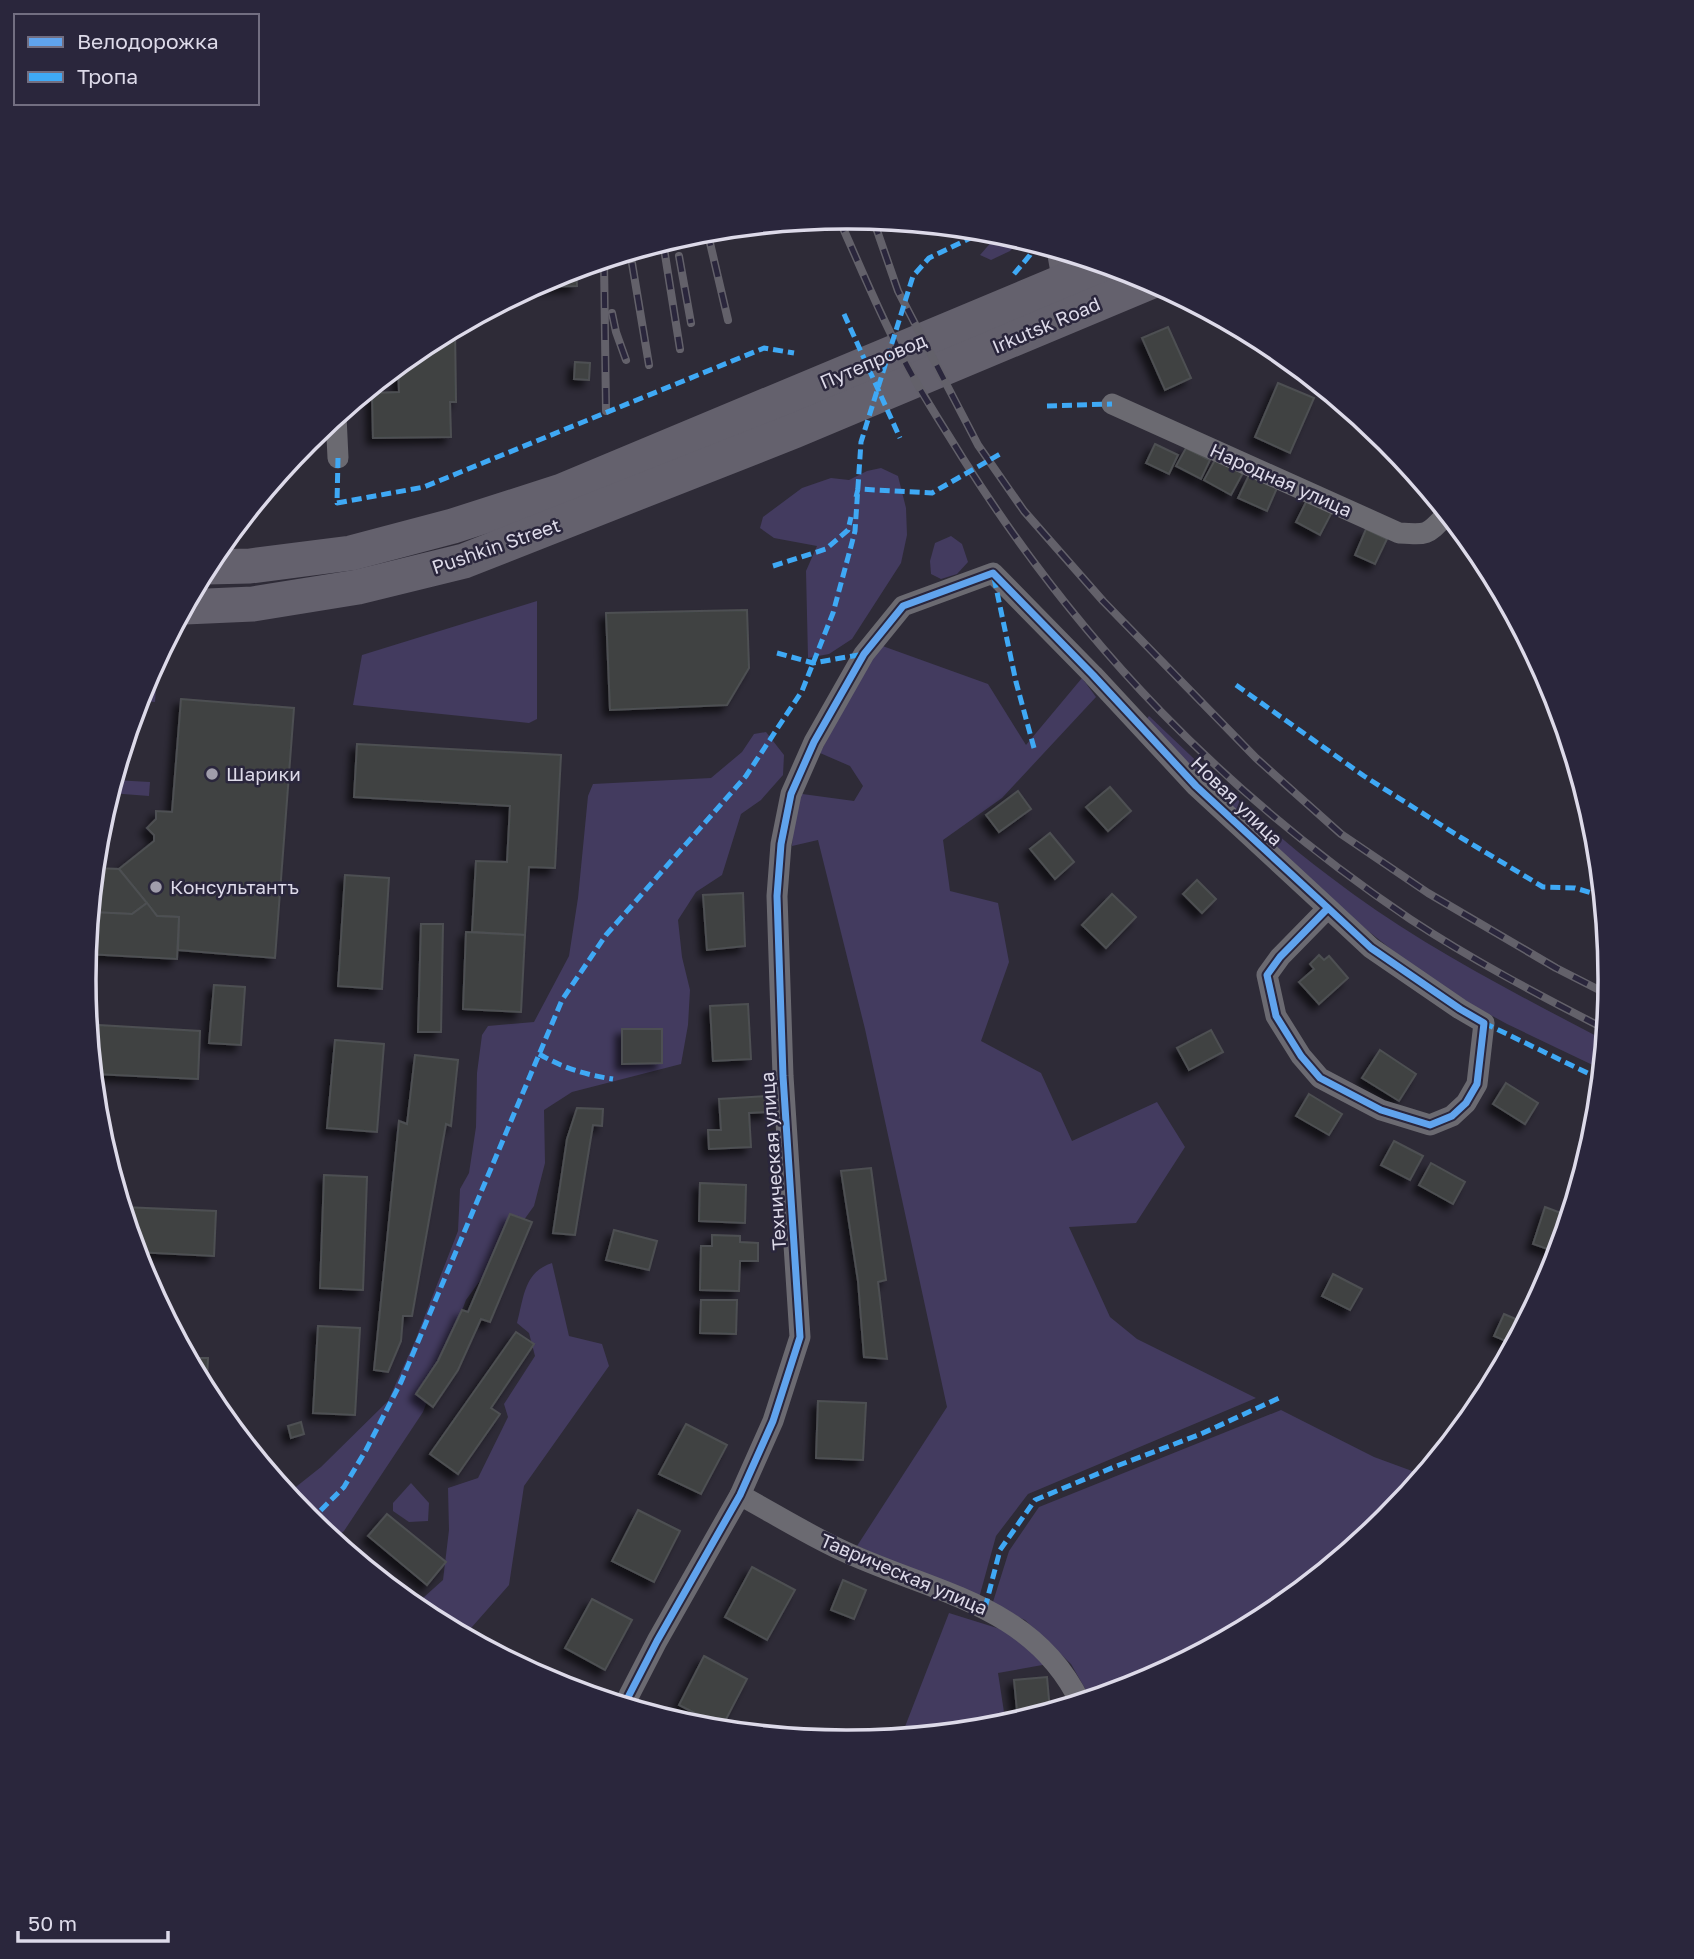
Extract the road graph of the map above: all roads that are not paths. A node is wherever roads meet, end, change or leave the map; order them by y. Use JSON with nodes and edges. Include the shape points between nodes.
{"nodes":[{"id":1,"x":1066,"y":266,"type":"edge"},
{"id":2,"x":1135,"y":286,"type":"edge"},
{"id":3,"x":972,"y":338,"type":"junction"},
{"id":4,"x":780,"y":400,"type":"joint"},
{"id":5,"x":1112,"y":404,"type":"dead end"},
{"id":6,"x":337,"y":430,"type":"edge"},
{"id":7,"x":794,"y":431,"type":"joint"},
{"id":8,"x":338,"y":458,"type":"dead end"},
{"id":9,"x":1441,"y":520,"type":"edge"},
{"id":10,"x":220,"y":567,"type":"edge"},
{"id":11,"x":993,"y":573,"type":"joint"},
{"id":12,"x":196,"y":607,"type":"edge"},
{"id":13,"x":1328,"y":908,"type":"junction"},
{"id":14,"x":740,"y":1495,"type":"junction"},
{"id":15,"x":1075,"y":1694,"type":"edge"},
{"id":16,"x":628,"y":1697,"type":"edge"}],
"edges":[{"from":1,"to":3,"type":"main road","name":"Irkutsk Road"},
{"from":2,"to":3,"type":"main road","name":"Irkutsk Road"},
{"from":3,"to":4,"type":"main road","name":"Путепровод"},
{"from":3,"to":7,"type":"main road","name":"Путепровод"},
{"from":4,"to":10,"type":"main road","name":"Pushkin Street","via":[[562,491],[453,526],[351,553]]},
{"from":5,"to":9,"type":"street","name":"Народная улица","via":[[1399,533],[1431,531]]},
{"from":6,"to":8,"type":"street"},
{"from":7,"to":12,"type":"main road","name":"Pushkin Street","via":[[464,561],[358,587],[253,604]]},
{"from":11,"to":13,"type":"street","name":"Новая улица","via":[[1196,786]]},
{"from":11,"to":14,"type":"street","name":"Техническая улица","via":[[903,606],[864,654],[814,742],[791,794],[776,896],[800,1337],[773,1420]]},
{"from":13,"to":13,"type":"street","name":"Новая улица","via":[[1371,948],[1484,1023],[1477,1084],[1452,1116],[1430,1125],[1381,1110],[1320,1078],[1276,1016],[1268,975]]},
{"from":14,"to":15,"type":"street","name":"Таврическая улица","via":[[840,1549],[985,1608],[1035,1642]]},
{"from":14,"to":16,"type":"street","name":"Техническая улица"}]}
